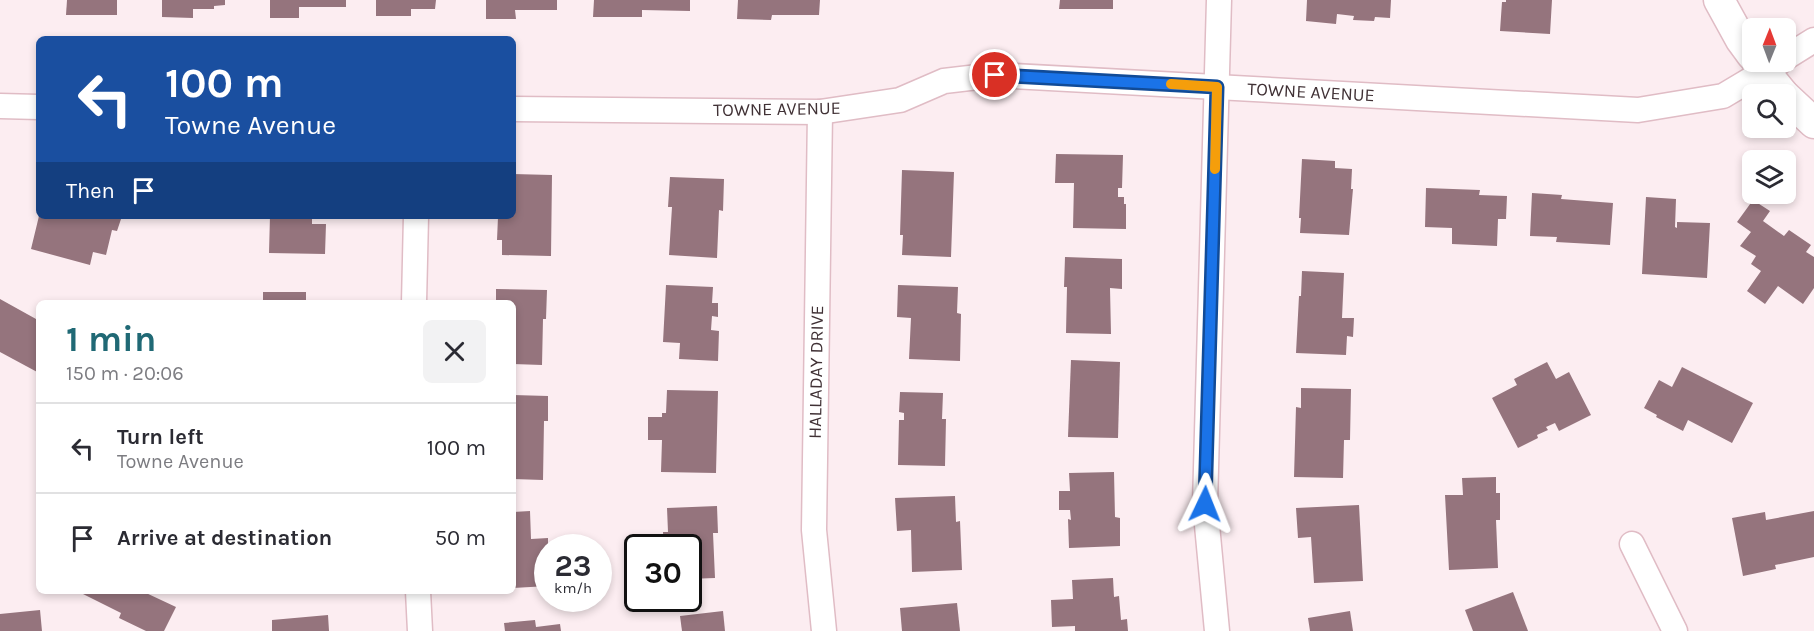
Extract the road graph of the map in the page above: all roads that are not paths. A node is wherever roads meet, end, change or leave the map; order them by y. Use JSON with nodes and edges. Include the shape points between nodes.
{"nodes":[{"id":1,"x":1219,"y":0,"type":"edge"},
{"id":2,"x":1719,"y":0,"type":"edge"},
{"id":3,"x":1814,"y":40,"type":"edge"},
{"id":4,"x":1742,"y":41,"type":"edge"},
{"id":5,"x":1796,"y":48,"type":"edge"},
{"id":6,"x":1754,"y":72,"type":"edge"},
{"id":7,"x":1217,"y":87,"type":"junction"},
{"id":8,"x":0,"y":106,"type":"edge"},
{"id":9,"x":36,"y":106,"type":"edge"},
{"id":10,"x":1796,"y":106,"type":"edge"},
{"id":11,"x":516,"y":109,"type":"edge"},
{"id":12,"x":820,"y":112,"type":"junction"},
{"id":13,"x":1814,"y":123,"type":"edge"},
{"id":14,"x":416,"y":219,"type":"edge"},
{"id":15,"x":414,"y":300,"type":"edge"},
{"id":16,"x":1632,"y":544,"type":"dead end"},
{"id":17,"x":418,"y":594,"type":"edge"},
{"id":18,"x":420,"y":631,"type":"edge"},
{"id":19,"x":824,"y":631,"type":"edge"},
{"id":20,"x":1217,"y":631,"type":"edge"},
{"id":21,"x":1675,"y":631,"type":"edge"}],
"edges":[{"from":1,"to":7,"type":"street"},
{"from":2,"to":4,"type":"street"},
{"from":3,"to":5,"type":"street","name":"TOWNE AVENUE"},
{"from":6,"to":7,"type":"street","name":"TOWNE AVENUE","via":[[1723,96],[1638,110]]},
{"from":7,"to":12,"type":"street","name":"TOWNE AVENUE","via":[[995,75],[944,81],[900,100]]},
{"from":7,"to":20,"type":"street","via":[[1205,504]]},
{"from":8,"to":9,"type":"street"},
{"from":10,"to":13,"type":"street"},
{"from":11,"to":12,"type":"street","name":"TOWNE AVENUE"},
{"from":12,"to":19,"type":"street","name":"HALLADAY DRIVE","via":[[814,530]]},
{"from":14,"to":15,"type":"street"},
{"from":16,"to":21,"type":"street"},
{"from":17,"to":18,"type":"street"}]}
